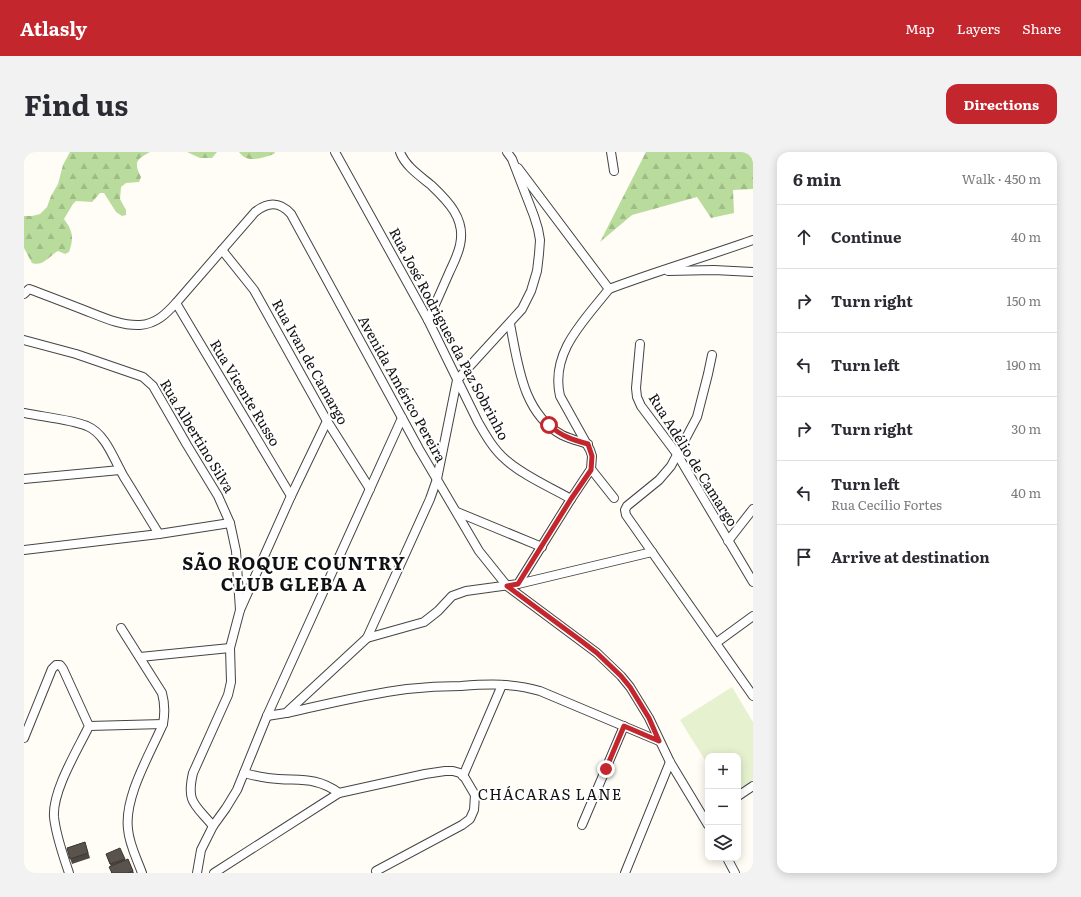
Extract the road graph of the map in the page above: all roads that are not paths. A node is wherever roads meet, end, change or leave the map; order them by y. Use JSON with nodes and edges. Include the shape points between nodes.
{"nodes":[{"id":1,"x":335,"y":152,"type":"edge"},
{"id":2,"x":400,"y":152,"type":"edge"},
{"id":3,"x":611,"y":152,"type":"edge"},
{"id":4,"x":509,"y":155,"type":"edge"},
{"id":5,"x":614,"y":172,"type":"dead end"},
{"id":6,"x":753,"y":240,"type":"edge"},
{"id":7,"x":222,"y":250,"type":"junction"},
{"id":8,"x":657,"y":271,"type":"junction"},
{"id":9,"x":753,"y":272,"type":"edge"},
{"id":10,"x":26,"y":289,"type":"edge"},
{"id":11,"x":609,"y":289,"type":"junction"},
{"id":12,"x":176,"y":304,"type":"junction"},
{"id":13,"x":428,"y":320,"type":"junction"},
{"id":14,"x":510,"y":324,"type":"junction"},
{"id":15,"x":24,"y":340,"type":"edge"},
{"id":16,"x":640,"y":344,"type":"dead end"},
{"id":17,"x":712,"y":355,"type":"dead end"},
{"id":18,"x":458,"y":380,"type":"junction"},
{"id":19,"x":24,"y":413,"type":"edge"},
{"id":20,"x":402,"y":418,"type":"junction"},
{"id":21,"x":327,"y":421,"type":"junction"},
{"id":22,"x":588,"y":444,"type":"junction"},
{"id":23,"x":676,"y":454,"type":"junction"},
{"id":24,"x":120,"y":470,"type":"junction"},
{"id":25,"x":591,"y":470,"type":"junction"},
{"id":26,"x":24,"y":479,"type":"edge"},
{"id":27,"x":437,"y":479,"type":"junction"},
{"id":28,"x":370,"y":489,"type":"junction"},
{"id":29,"x":291,"y":496,"type":"junction"},
{"id":30,"x":614,"y":498,"type":"dead end"},
{"id":31,"x":571,"y":499,"type":"junction"},
{"id":32,"x":753,"y":509,"type":"edge"},
{"id":33,"x":457,"y":512,"type":"junction"},
{"id":34,"x":230,"y":523,"type":"junction"},
{"id":35,"x":159,"y":534,"type":"junction"},
{"id":36,"x":728,"y":540,"type":"junction"},
{"id":37,"x":542,"y":547,"type":"junction"},
{"id":38,"x":24,"y":550,"type":"edge"},
{"id":39,"x":652,"y":552,"type":"junction"},
{"id":40,"x":753,"y":582,"type":"edge"},
{"id":41,"x":518,"y":584,"type":"junction"},
{"id":42,"x":507,"y":586,"type":"junction"},
{"id":43,"x":240,"y":610,"type":"junction"},
{"id":44,"x":753,"y":616,"type":"edge"},
{"id":45,"x":121,"y":628,"type":"dead end"},
{"id":46,"x":367,"y":638,"type":"junction"},
{"id":47,"x":716,"y":643,"type":"junction"},
{"id":48,"x":230,"y":648,"type":"junction"},
{"id":49,"x":140,"y":657,"type":"junction"},
{"id":50,"x":502,"y":685,"type":"junction"},
{"id":51,"x":753,"y":696,"type":"edge"},
{"id":52,"x":286,"y":713,"type":"junction"},
{"id":53,"x":267,"y":716,"type":"junction"},
{"id":54,"x":163,"y":724,"type":"junction"},
{"id":55,"x":89,"y":726,"type":"junction"},
{"id":56,"x":624,"y":726,"type":"junction"},
{"id":57,"x":25,"y":735,"type":"edge"},
{"id":58,"x":659,"y":741,"type":"junction"},
{"id":59,"x":670,"y":762,"type":"junction"},
{"id":60,"x":244,"y":773,"type":"junction"},
{"id":61,"x":463,"y":776,"type":"junction"},
{"id":62,"x":753,"y":786,"type":"edge"},
{"id":63,"x":339,"y":793,"type":"junction"},
{"id":64,"x":741,"y":794,"type":"edge"},
{"id":65,"x":705,"y":817,"type":"edge"},
{"id":66,"x":582,"y":825,"type":"dead end"},
{"id":67,"x":213,"y":826,"type":"junction"},
{"id":68,"x":729,"y":861,"type":"edge"},
{"id":69,"x":376,"y":872,"type":"edge"},
{"id":70,"x":69,"y":873,"type":"edge"},
{"id":71,"x":142,"y":873,"type":"edge"},
{"id":72,"x":197,"y":873,"type":"edge"},
{"id":73,"x":214,"y":873,"type":"edge"},
{"id":74,"x":625,"y":873,"type":"edge"},
{"id":75,"x":735,"y":873,"type":"edge"}],
"edges":[{"from":1,"to":13,"type":"street","name":"Rua José Rodrigues da Paz Sobrinho"},
{"from":2,"to":13,"type":"street","via":[[406,163],[445,198],[459,220],[461,233],[457,256]]},
{"from":3,"to":5,"type":"street"},
{"from":4,"to":11,"type":"street"},
{"from":4,"to":14,"type":"street","via":[[534,216],[540,240],[540,254],[531,292]]},
{"from":6,"to":8,"type":"street"},
{"from":7,"to":12,"type":"street"},
{"from":7,"to":20,"type":"street","name":"Avenida Américo Pereira","via":[[255,212],[268,205],[277,204],[285,207]]},
{"from":7,"to":21,"type":"street","name":"Rua Ivan de Camargo","via":[[254,290]]},
{"from":8,"to":9,"type":"street"},
{"from":8,"to":11,"type":"street"},
{"from":10,"to":12,"type":"street","via":[[123,324],[141,325],[163,318]]},
{"from":11,"to":22,"type":"street","via":[[565,348],[558,373],[560,396]]},
{"from":12,"to":29,"type":"street","name":"Rua Vicente Russo"},
{"from":13,"to":18,"type":"street","name":"Rua José Rodrigues da Paz Sobrinho"},
{"from":14,"to":18,"type":"street"},
{"from":14,"to":22,"type":"street","via":[[523,387],[532,405],[555,430],[566,437]]},
{"from":15,"to":34,"type":"street","name":"Rua Albertino Silva","via":[[76,354],[143,377],[153,386],[218,496]]},
{"from":16,"to":23,"type":"street","name":"Rua Adélio de Camargo","via":[[637,397]]},
{"from":17,"to":23,"type":"street","via":[[697,417]]},
{"from":18,"to":27,"type":"street"},
{"from":18,"to":31,"type":"street","name":"Rua José Rodrigues da Paz Sobrinho","via":[[478,422],[499,453],[516,468]]},
{"from":19,"to":24,"type":"street","via":[[88,426],[108,446]]},
{"from":20,"to":27,"type":"street","name":"Avenida Américo Pereira"},
{"from":20,"to":28,"type":"street"},
{"from":21,"to":28,"type":"street","name":"Rua Ivan de Camargo"},
{"from":21,"to":29,"type":"street"},
{"from":22,"to":25,"type":"street","via":[[592,456]]},
{"from":23,"to":36,"type":"street","name":"Rua Adélio de Camargo"},
{"from":23,"to":39,"type":"street","via":[[666,473],[625,510]]},
{"from":24,"to":26,"type":"street"},
{"from":24,"to":35,"type":"street"},
{"from":25,"to":30,"type":"street"},
{"from":25,"to":31,"type":"street"},
{"from":27,"to":33,"type":"street","name":"Avenida Américo Pereira"},
{"from":27,"to":46,"type":"street"},
{"from":28,"to":53,"type":"street"},
{"from":29,"to":43,"type":"street"},
{"from":31,"to":37,"type":"street"},
{"from":32,"to":36,"type":"street"},
{"from":33,"to":37,"type":"street"},
{"from":33,"to":42,"type":"street","name":"Avenida Américo Pereira","via":[[482,556]]},
{"from":34,"to":35,"type":"street"},
{"from":34,"to":43,"type":"street","name":"Rua Albertino Silva","via":[[236,551]]},
{"from":35,"to":38,"type":"street"},
{"from":36,"to":40,"type":"street","name":"Rua Adélio de Camargo"},
{"from":37,"to":41,"type":"street"},
{"from":39,"to":41,"type":"street"},
{"from":39,"to":47,"type":"street"},
{"from":41,"to":42,"type":"street"},
{"from":42,"to":46,"type":"street","via":[[458,593],[424,622]]},
{"from":42,"to":58,"type":"street","name":"Avenida Américo Pereira","via":[[597,653],[621,676],[645,711]]},
{"from":43,"to":48,"type":"street"},
{"from":44,"to":47,"type":"street"},
{"from":45,"to":49,"type":"street"},
{"from":46,"to":52,"type":"street"},
{"from":47,"to":51,"type":"street"},
{"from":48,"to":49,"type":"street"},
{"from":48,"to":67,"type":"street","via":[[231,682],[228,695],[190,786],[192,801]]},
{"from":49,"to":54,"type":"street","via":[[162,692],[165,702]]},
{"from":50,"to":52,"type":"street","via":[[407,689]]},
{"from":50,"to":56,"type":"street","via":[[540,691]]},
{"from":50,"to":61,"type":"street"},
{"from":52,"to":53,"type":"street"},
{"from":53,"to":60,"type":"street"},
{"from":54,"to":55,"type":"street"},
{"from":54,"to":71,"type":"street","via":[[132,793],[128,813],[128,830]]},
{"from":55,"to":57,"type":"street","via":[[64,669],[58,664],[52,669]]},
{"from":55,"to":70,"type":"street","via":[[61,784],[54,809],[62,852]]},
{"from":56,"to":58,"type":"street"},
{"from":56,"to":66,"type":"street"},
{"from":58,"to":59,"type":"street","name":"Avenida Américo Pereira"},
{"from":59,"to":65,"type":"street","name":"Avenida Américo Pereira"},
{"from":59,"to":74,"type":"street"},
{"from":60,"to":63,"type":"street","via":[[267,778],[313,781]]},
{"from":60,"to":67,"type":"street","via":[[237,790]]},
{"from":61,"to":63,"type":"street","via":[[453,771],[445,771]]},
{"from":61,"to":69,"type":"street","via":[[475,795],[474,810],[470,819]]},
{"from":62,"to":64,"type":"street"},
{"from":63,"to":73,"type":"street"},
{"from":67,"to":72,"type":"street","via":[[201,850]]},
{"from":68,"to":75,"type":"street"}]}
